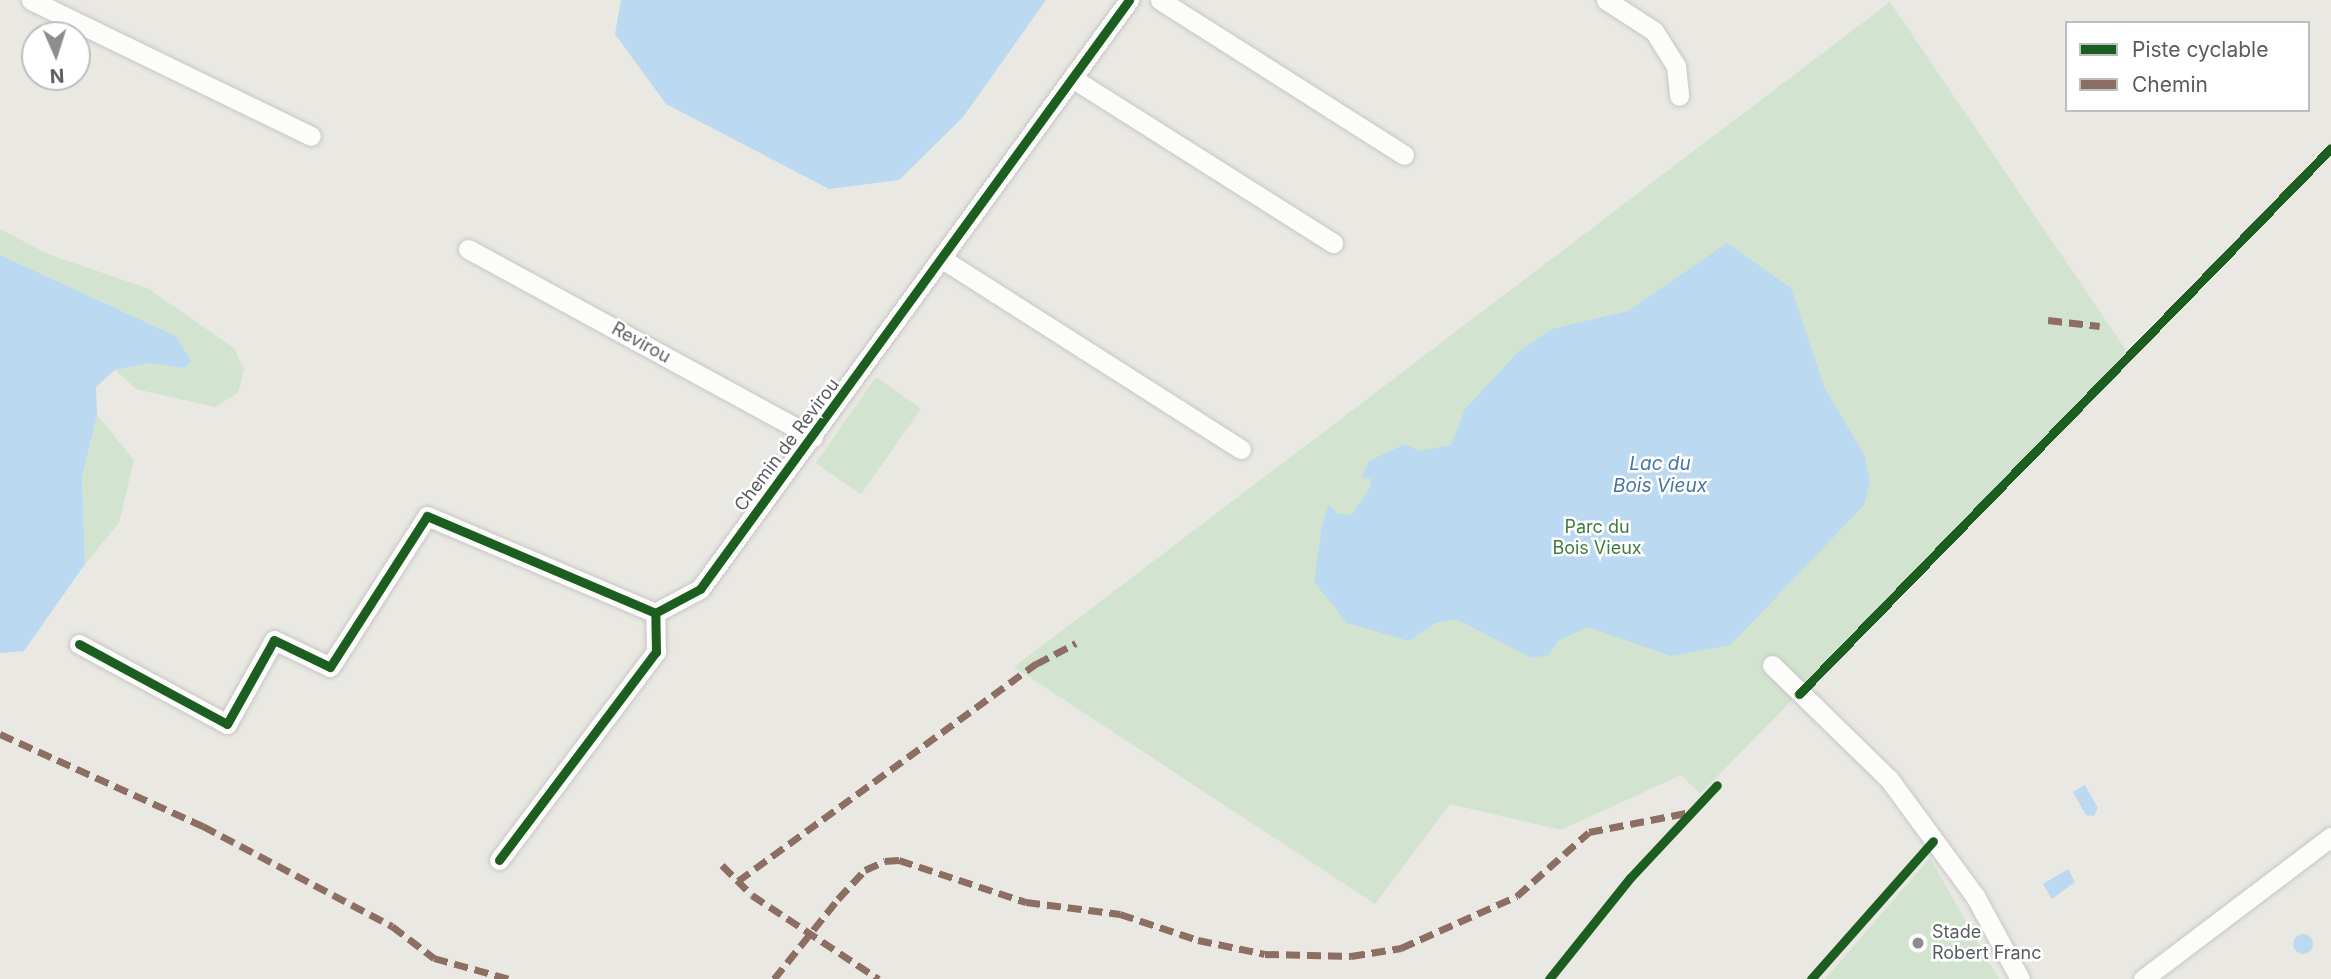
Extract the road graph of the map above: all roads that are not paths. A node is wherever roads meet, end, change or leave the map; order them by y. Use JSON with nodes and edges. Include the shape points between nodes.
{"nodes":[{"id":1,"x":31,"y":0,"type":"edge"},
{"id":2,"x":1129,"y":0,"type":"edge"},
{"id":3,"x":1160,"y":0,"type":"edge"},
{"id":4,"x":1606,"y":0,"type":"edge"},
{"id":5,"x":1072,"y":78,"type":"junction"},
{"id":6,"x":1679,"y":96,"type":"dead end"},
{"id":7,"x":311,"y":136,"type":"dead end"},
{"id":8,"x":1404,"y":155,"type":"dead end"},
{"id":9,"x":1334,"y":243,"type":"dead end"},
{"id":10,"x":468,"y":249,"type":"dead end"},
{"id":11,"x":944,"y":260,"type":"junction"},
{"id":12,"x":814,"y":437,"type":"junction"},
{"id":13,"x":1241,"y":449,"type":"dead end"},
{"id":14,"x":654,"y":612,"type":"junction"},
{"id":15,"x":79,"y":644,"type":"dead end"},
{"id":16,"x":1772,"y":665,"type":"dead end"},
{"id":17,"x":2331,"y":837,"type":"edge"},
{"id":18,"x":499,"y":860,"type":"dead end"},
{"id":19,"x":2020,"y":979,"type":"edge"},
{"id":20,"x":2143,"y":979,"type":"edge"}],
"edges":[{"from":1,"to":7,"type":"street"},
{"from":2,"to":5,"type":"street","name":"Chemin de Revirou"},
{"from":3,"to":8,"type":"street"},
{"from":4,"to":6,"type":"street","via":[[1654,31],[1675,66]]},
{"from":5,"to":9,"type":"street"},
{"from":5,"to":11,"type":"street","name":"Chemin de Revirou"},
{"from":10,"to":12,"type":"street","name":"Revirou"},
{"from":11,"to":12,"type":"street","name":"Chemin de Revirou"},
{"from":11,"to":13,"type":"street"},
{"from":12,"to":14,"type":"street","name":"Chemin de Revirou","via":[[700,589]]},
{"from":14,"to":15,"type":"street","via":[[427,516],[330,667],[274,640],[227,724]]},
{"from":14,"to":18,"type":"street","via":[[656,652]]},
{"from":16,"to":19,"type":"street","via":[[1889,779],[1975,896]]},
{"from":17,"to":20,"type":"street"}]}
